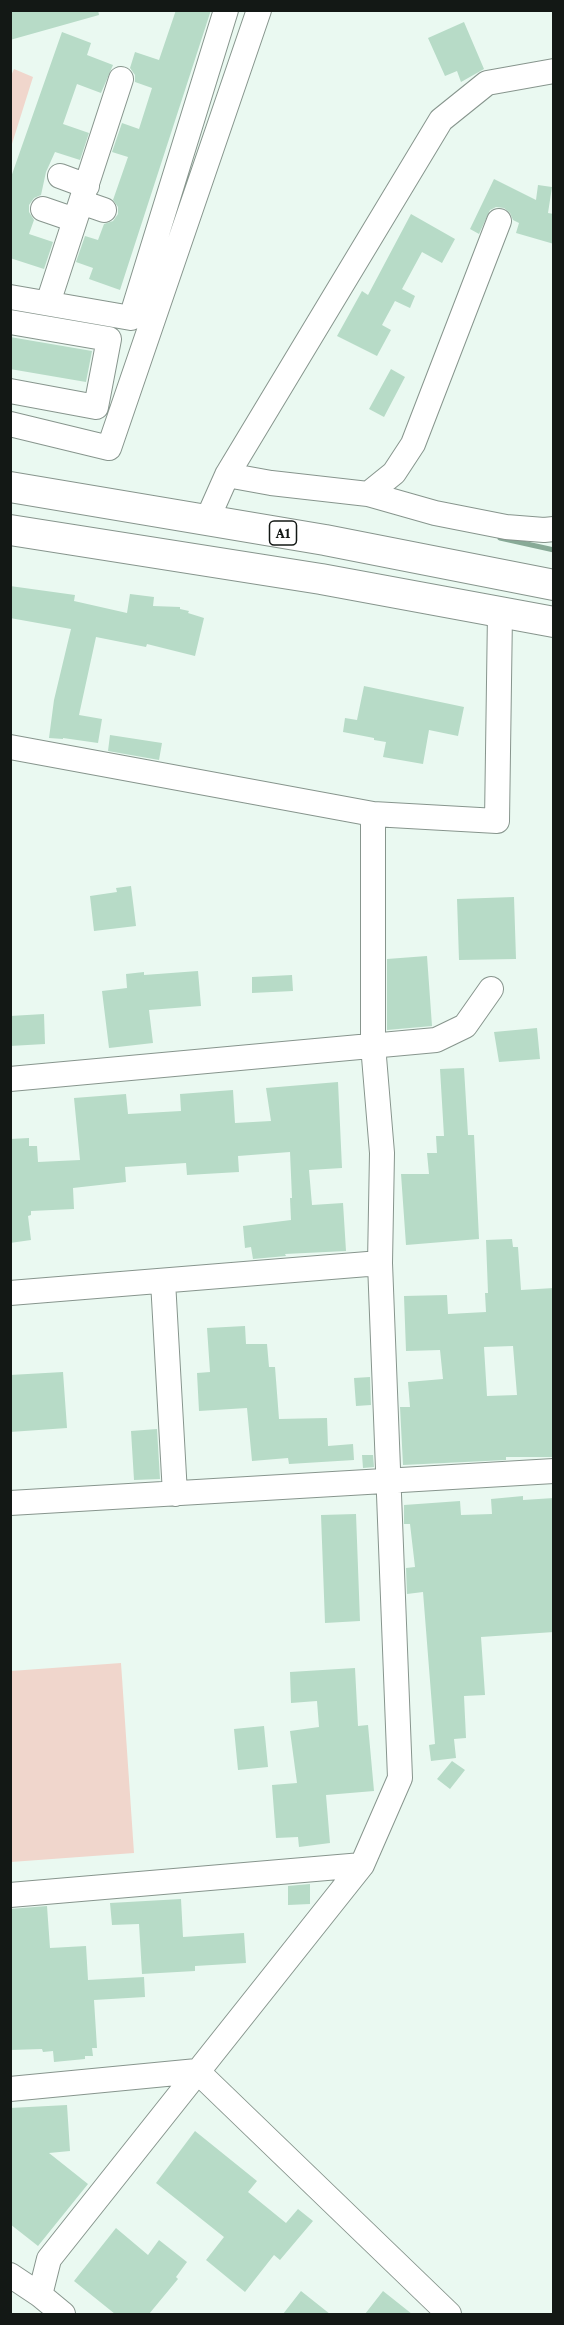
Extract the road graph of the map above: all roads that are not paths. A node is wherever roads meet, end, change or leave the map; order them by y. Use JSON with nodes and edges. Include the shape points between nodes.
{"nodes":[{"id":1,"x":226,"y":10,"type":"edge"},
{"id":2,"x":259,"y":10,"type":"edge"},
{"id":3,"x":554,"y":71,"type":"edge"},
{"id":4,"x":122,"y":79,"type":"dead end"},
{"id":5,"x":60,"y":176,"type":"dead end"},
{"id":6,"x":81,"y":203,"type":"junction"},
{"id":7,"x":43,"y":209,"type":"dead end"},
{"id":8,"x":104,"y":210,"type":"dead end"},
{"id":9,"x":499,"y":221,"type":"dead end"},
{"id":10,"x":10,"y":297,"type":"edge"},
{"id":11,"x":48,"y":303,"type":"junction"},
{"id":12,"x":10,"y":312,"type":"edge"},
{"id":13,"x":10,"y":322,"type":"edge"},
{"id":14,"x":112,"y":331,"type":"dead end"},
{"id":15,"x":10,"y":390,"type":"edge"},
{"id":16,"x":10,"y":424,"type":"edge"},
{"id":17,"x":227,"y":475,"type":"junction"},
{"id":18,"x":10,"y":487,"type":"edge"},
{"id":19,"x":368,"y":494,"type":"junction"},
{"id":20,"x":207,"y":520,"type":"junction"},
{"id":21,"x":554,"y":529,"type":"edge"},
{"id":22,"x":10,"y":530,"type":"edge"},
{"id":23,"x":554,"y":585,"type":"edge"},
{"id":24,"x":500,"y":613,"type":"junction"},
{"id":25,"x":554,"y":622,"type":"edge"},
{"id":26,"x":10,"y":747,"type":"edge"},
{"id":27,"x":373,"y":814,"type":"junction"},
{"id":28,"x":491,"y":989,"type":"dead end"},
{"id":29,"x":373,"y":1045,"type":"junction"},
{"id":30,"x":10,"y":1079,"type":"edge"},
{"id":31,"x":380,"y":1263,"type":"junction"},
{"id":32,"x":163,"y":1281,"type":"junction"},
{"id":33,"x":10,"y":1293,"type":"edge"},
{"id":34,"x":554,"y":1472,"type":"edge"},
{"id":35,"x":388,"y":1481,"type":"junction"},
{"id":36,"x":175,"y":1494,"type":"junction"},
{"id":37,"x":10,"y":1503,"type":"edge"},
{"id":38,"x":362,"y":1865,"type":"junction"},
{"id":39,"x":10,"y":1895,"type":"edge"},
{"id":40,"x":197,"y":2071,"type":"junction"},
{"id":41,"x":10,"y":2089,"type":"edge"},
{"id":42,"x":10,"y":2275,"type":"edge"},
{"id":43,"x":40,"y":2295,"type":"junction"},
{"id":44,"x":63,"y":2314,"type":"edge"},
{"id":45,"x":449,"y":2314,"type":"edge"}],
"edges":[{"from":1,"to":11,"type":"street","via":[[131,318]]},
{"from":2,"to":16,"type":"street","via":[[109,448]]},
{"from":3,"to":17,"type":"street","via":[[487,83],[441,120]]},
{"from":4,"to":6,"type":"street"},
{"from":5,"to":6,"type":"street"},
{"from":6,"to":7,"type":"street"},
{"from":6,"to":8,"type":"street"},
{"from":6,"to":11,"type":"street"},
{"from":9,"to":19,"type":"street","via":[[414,444],[394,473]]},
{"from":10,"to":11,"type":"street"},
{"from":12,"to":14,"type":"street"},
{"from":13,"to":15,"type":"street","via":[[109,339],[96,407]]},
{"from":17,"to":19,"type":"street"},
{"from":17,"to":20,"type":"street"},
{"from":18,"to":20,"type":"main road","number":"A1"},
{"from":19,"to":21,"type":"street","via":[[506,527]]},
{"from":20,"to":23,"type":"main road","number":"A1"},
{"from":22,"to":24,"type":"main road","via":[[321,579]]},
{"from":24,"to":25,"type":"main road"},
{"from":24,"to":27,"type":"street","via":[[497,821]]},
{"from":26,"to":27,"type":"street"},
{"from":27,"to":29,"type":"street"},
{"from":28,"to":29,"type":"street","via":[[465,1026],[445,1036]]},
{"from":29,"to":30,"type":"street"},
{"from":29,"to":31,"type":"street","via":[[382,1153]]},
{"from":31,"to":32,"type":"street"},
{"from":31,"to":35,"type":"street"},
{"from":32,"to":33,"type":"street"},
{"from":32,"to":36,"type":"street"},
{"from":34,"to":35,"type":"street"},
{"from":35,"to":36,"type":"street"},
{"from":35,"to":38,"type":"street","via":[[399,1778]]},
{"from":36,"to":37,"type":"street"},
{"from":38,"to":39,"type":"street"},
{"from":38,"to":40,"type":"street"},
{"from":40,"to":41,"type":"street"},
{"from":40,"to":43,"type":"street","via":[[49,2259]]},
{"from":40,"to":45,"type":"street"},
{"from":42,"to":43,"type":"street"},
{"from":43,"to":44,"type":"street"}]}
